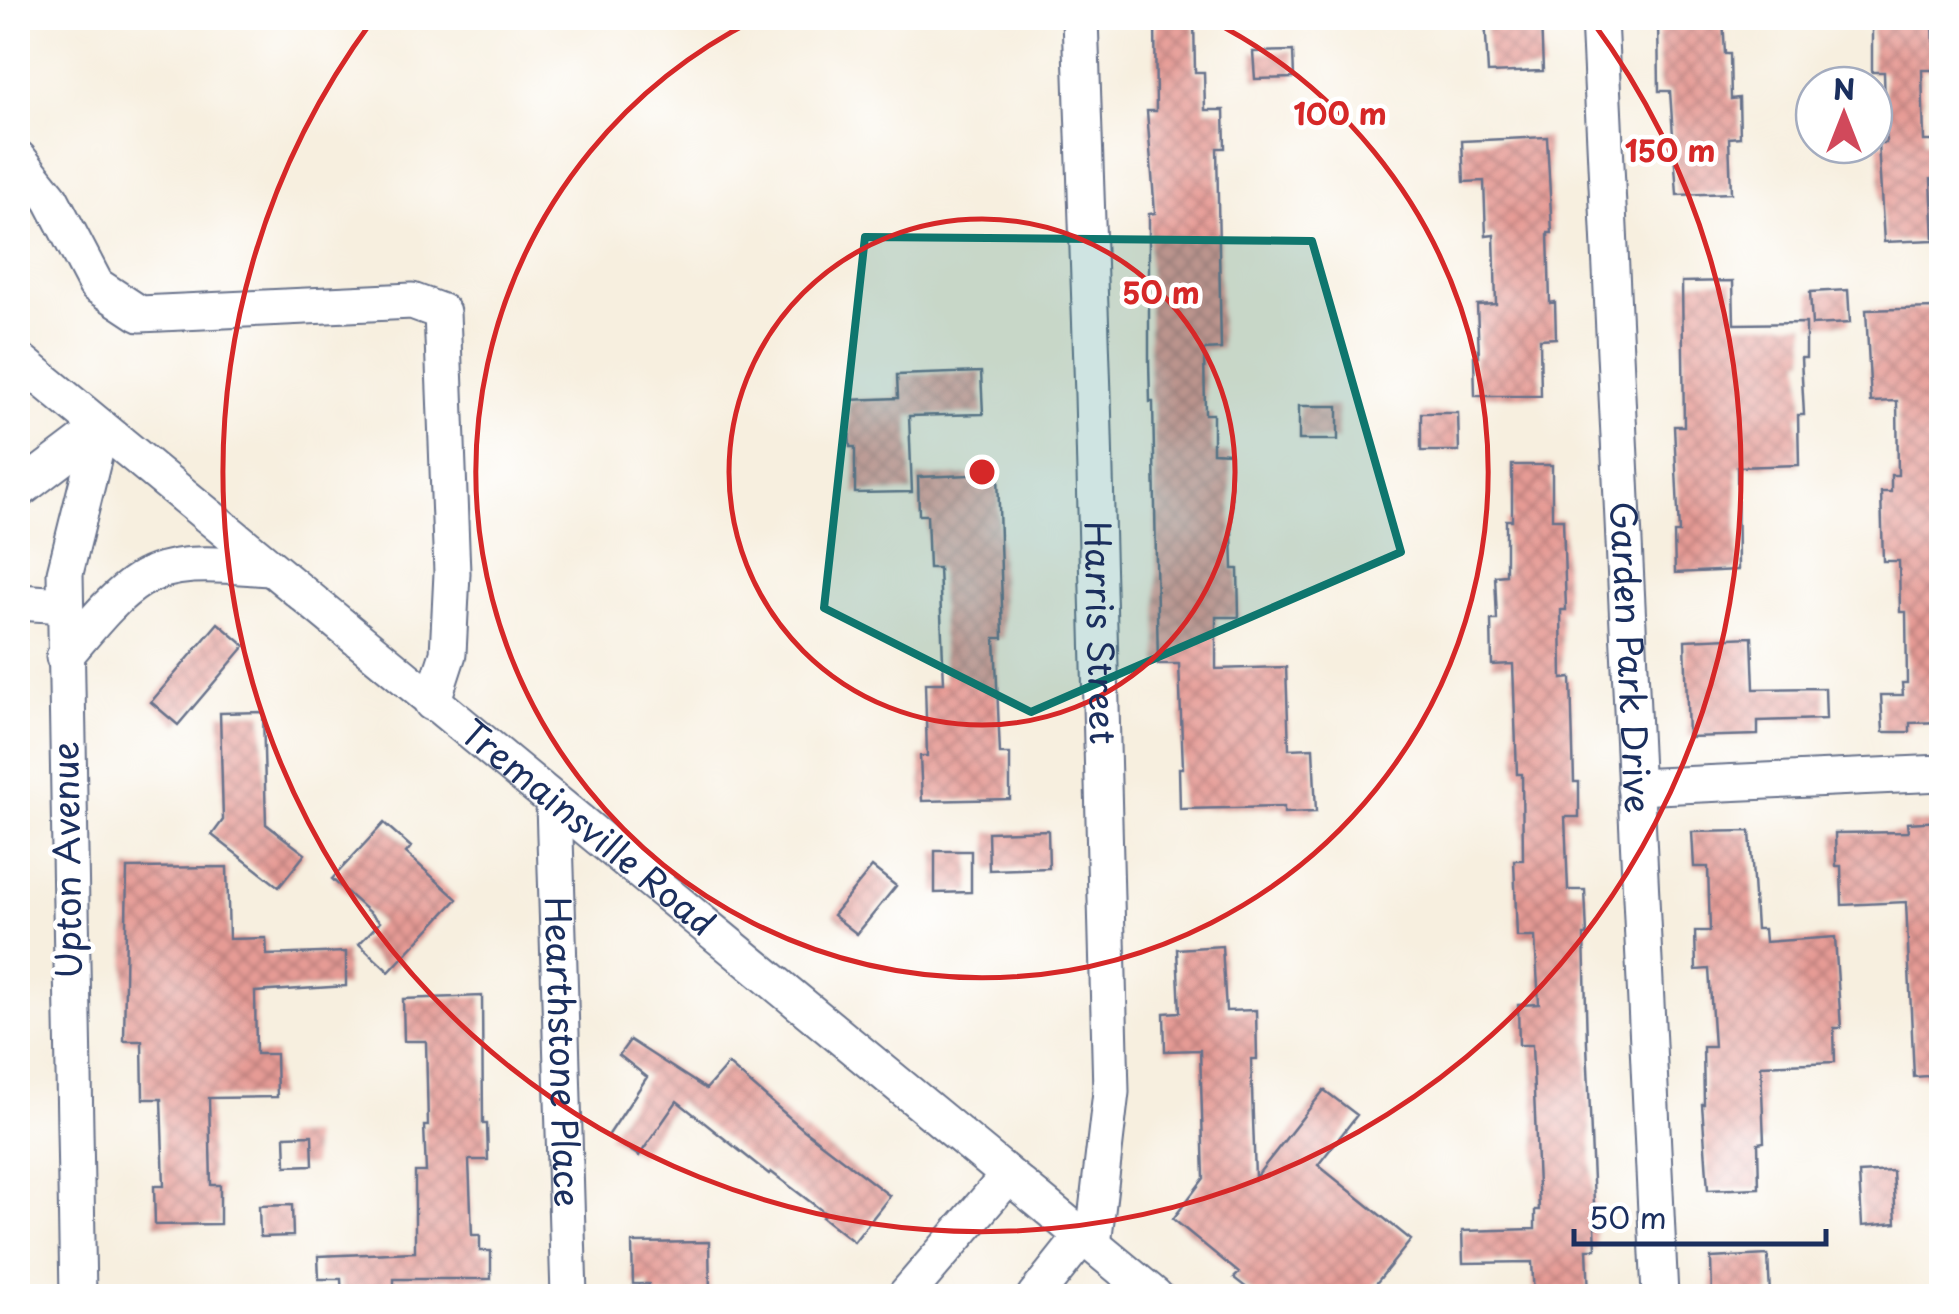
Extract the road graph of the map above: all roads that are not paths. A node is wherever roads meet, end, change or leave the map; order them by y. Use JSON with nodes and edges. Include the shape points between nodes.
{"nodes":[{"id":1,"x":1080,"y":18,"type":"edge"},
{"id":2,"x":1598,"y":18,"type":"edge"},
{"id":3,"x":18,"y":158,"type":"edge"},
{"id":4,"x":18,"y":359,"type":"edge"},
{"id":5,"x":101,"y":428,"type":"junction"},
{"id":6,"x":18,"y":491,"type":"edge"},
{"id":7,"x":270,"y":568,"type":"junction"},
{"id":8,"x":18,"y":602,"type":"edge"},
{"id":9,"x":64,"y":605,"type":"junction"},
{"id":10,"x":64,"y":657,"type":"junction"},
{"id":11,"x":432,"y":703,"type":"junction"},
{"id":12,"x":1942,"y":773,"type":"edge"},
{"id":13,"x":1636,"y":787,"type":"junction"},
{"id":14,"x":554,"y":804,"type":"junction"},
{"id":15,"x":1008,"y":1176,"type":"junction"},
{"id":16,"x":1087,"y":1241,"type":"junction"},
{"id":17,"x":78,"y":1296,"type":"edge"},
{"id":18,"x":569,"y":1296,"type":"edge"},
{"id":19,"x":905,"y":1296,"type":"edge"},
{"id":20,"x":1034,"y":1296,"type":"edge"},
{"id":21,"x":1155,"y":1296,"type":"edge"},
{"id":22,"x":1660,"y":1296,"type":"edge"}],
"edges":[{"from":1,"to":16,"type":"street","name":"Harris Street","via":[[1111,1092]]},
{"from":2,"to":13,"type":"street","name":"Garden Park Drive"},
{"from":3,"to":11,"type":"street","via":[[51,199],[96,285],[140,314],[412,301],[442,312],[452,573],[448,654]]},
{"from":4,"to":5,"type":"street","name":"Tremainsville Road"},
{"from":5,"to":6,"type":"street"},
{"from":5,"to":7,"type":"street","name":"Tremainsville Road"},
{"from":5,"to":9,"type":"street","name":"Upton Avenue","via":[[65,573]]},
{"from":7,"to":10,"type":"street","via":[[203,564],[142,579]]},
{"from":7,"to":11,"type":"street","name":"Tremainsville Road"},
{"from":8,"to":9,"type":"street"},
{"from":9,"to":10,"type":"street","name":"Upton Avenue"},
{"from":10,"to":17,"type":"street","name":"Upton Avenue"},
{"from":11,"to":14,"type":"street","name":"Tremainsville Road"},
{"from":12,"to":13,"type":"street"},
{"from":13,"to":22,"type":"street","name":"Garden Park Drive"},
{"from":14,"to":15,"type":"street","name":"Tremainsville Road"},
{"from":14,"to":18,"type":"street","name":"Hearthstone Place"},
{"from":15,"to":16,"type":"street","name":"Tremainsville Road"},
{"from":15,"to":19,"type":"street"},
{"from":16,"to":20,"type":"street"},
{"from":16,"to":21,"type":"street","name":"Tremainsville Road"}]}
